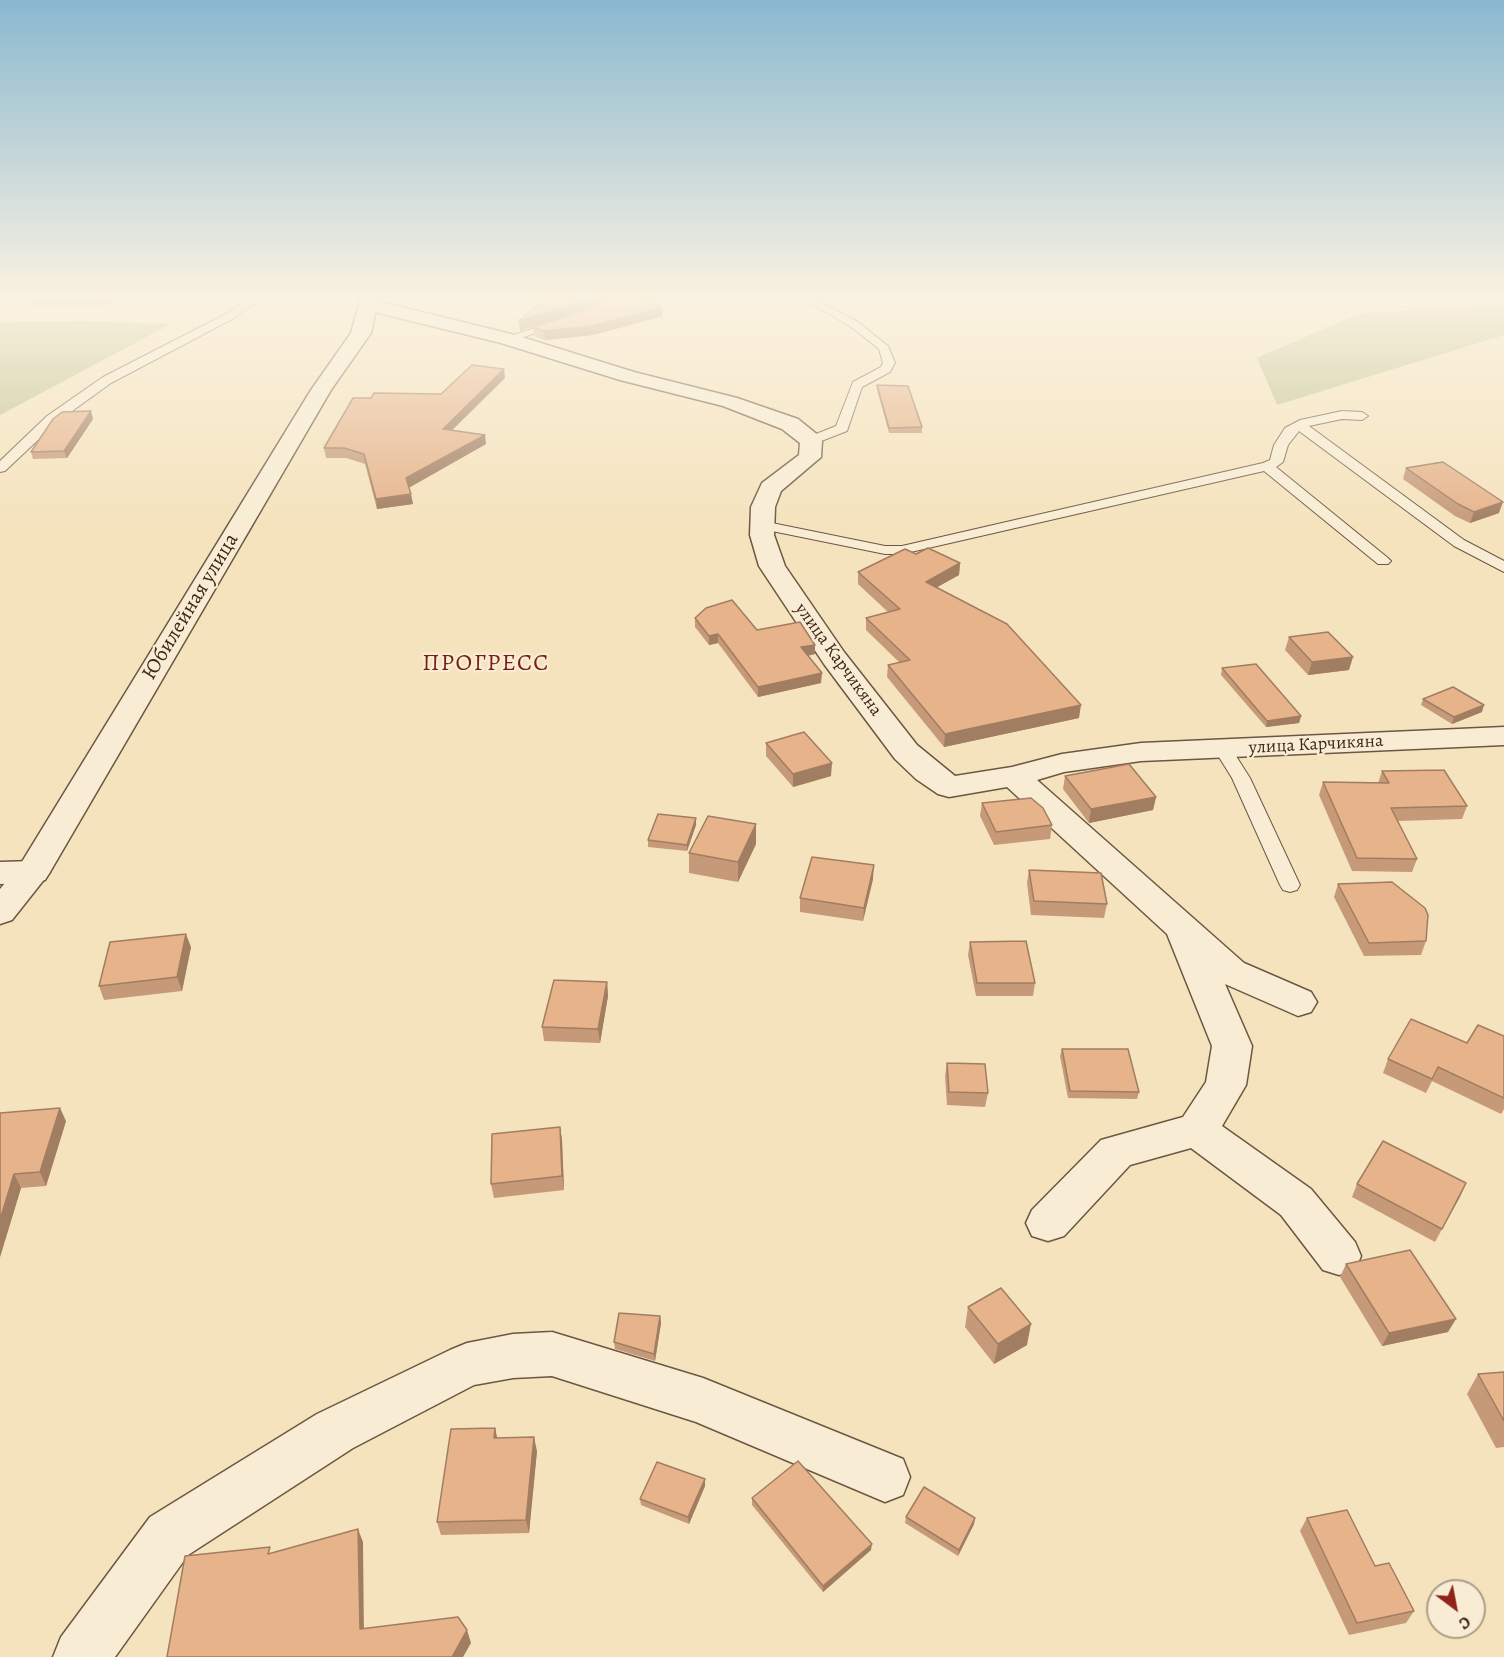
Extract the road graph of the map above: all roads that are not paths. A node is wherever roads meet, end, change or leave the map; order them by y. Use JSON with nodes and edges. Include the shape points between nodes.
{"nodes":[{"id":1,"x":118,"y":374,"type":"edge"},
{"id":2,"x":332,"y":374,"type":"edge"},
{"id":3,"x":622,"y":374,"type":"edge"},
{"id":4,"x":876,"y":374,"type":"edge"},
{"id":5,"x":1362,"y":416,"type":"dead end"},
{"id":6,"x":1300,"y":426,"type":"junction"},
{"id":7,"x":812,"y":441,"type":"junction"},
{"id":8,"x":1267,"y":466,"type":"junction"},
{"id":9,"x":0,"y":468,"type":"edge"},
{"id":10,"x":762,"y":525,"type":"junction"},
{"id":11,"x":1383,"y":561,"type":"dead end"},
{"id":12,"x":1504,"y":567,"type":"edge"},
{"id":13,"x":1504,"y":736,"type":"edge"},
{"id":14,"x":1224,"y":749,"type":"junction"},
{"id":15,"x":1014,"y":776,"type":"junction"},
{"id":16,"x":33,"y":872,"type":"junction"},
{"id":17,"x":0,"y":873,"type":"edge"},
{"id":18,"x":1290,"y":885,"type":"dead end"},
{"id":19,"x":0,"y":912,"type":"edge"},
{"id":20,"x":1184,"y":932,"type":"junction"},
{"id":21,"x":1298,"y":1002,"type":"dead end"},
{"id":22,"x":1197,"y":1130,"type":"junction"},
{"id":23,"x":1048,"y":1223,"type":"dead end"},
{"id":24,"x":1339,"y":1256,"type":"dead end"},
{"id":25,"x":885,"y":1477,"type":"dead end"},
{"id":26,"x":81,"y":1657,"type":"edge"}],
"edges":[{"from":1,"to":9,"type":"lane","via":[[52,419]]},
{"from":2,"to":16,"type":"street","name":"Юбилейная улица"},
{"from":3,"to":7,"type":"street","via":[[730,402],[790,424]]},
{"from":4,"to":7,"type":"lane","via":[[857,385],[842,428]]},
{"from":5,"to":6,"type":"lane","via":[[1326,417]]},
{"from":6,"to":8,"type":"lane","via":[[1290,431],[1276,462]]},
{"from":6,"to":12,"type":"lane","via":[[1459,543]]},
{"from":7,"to":10,"type":"street","name":"улица Карчикяна","via":[[810,457],[770,488]]},
{"from":8,"to":10,"type":"lane","via":[[902,549],[885,550]]},
{"from":8,"to":11,"type":"lane"},
{"from":10,"to":15,"type":"street","name":"улица Карчикяна","via":[[772,566],[834,658],[906,752],[949,787]]},
{"from":13,"to":14,"type":"street","name":"улица Карчикяна"},
{"from":14,"to":15,"type":"street","name":"улица Карчикяна","via":[[1141,753],[1062,763]]},
{"from":14,"to":18,"type":"lane"},
{"from":15,"to":20,"type":"street"},
{"from":16,"to":17,"type":"street"},
{"from":16,"to":19,"type":"street","name":"Юбилейная улица"},
{"from":20,"to":21,"type":"street","via":[[1231,972]]},
{"from":20,"to":22,"type":"street","via":[[1232,1046],[1226,1085]]},
{"from":22,"to":23,"type":"street","via":[[1116,1152]]},
{"from":22,"to":24,"type":"street","via":[[1296,1202]]},
{"from":25,"to":26,"type":"street","via":[[704,1401],[552,1354],[513,1356],[467,1365],[335,1431],[169,1536]]}]}
